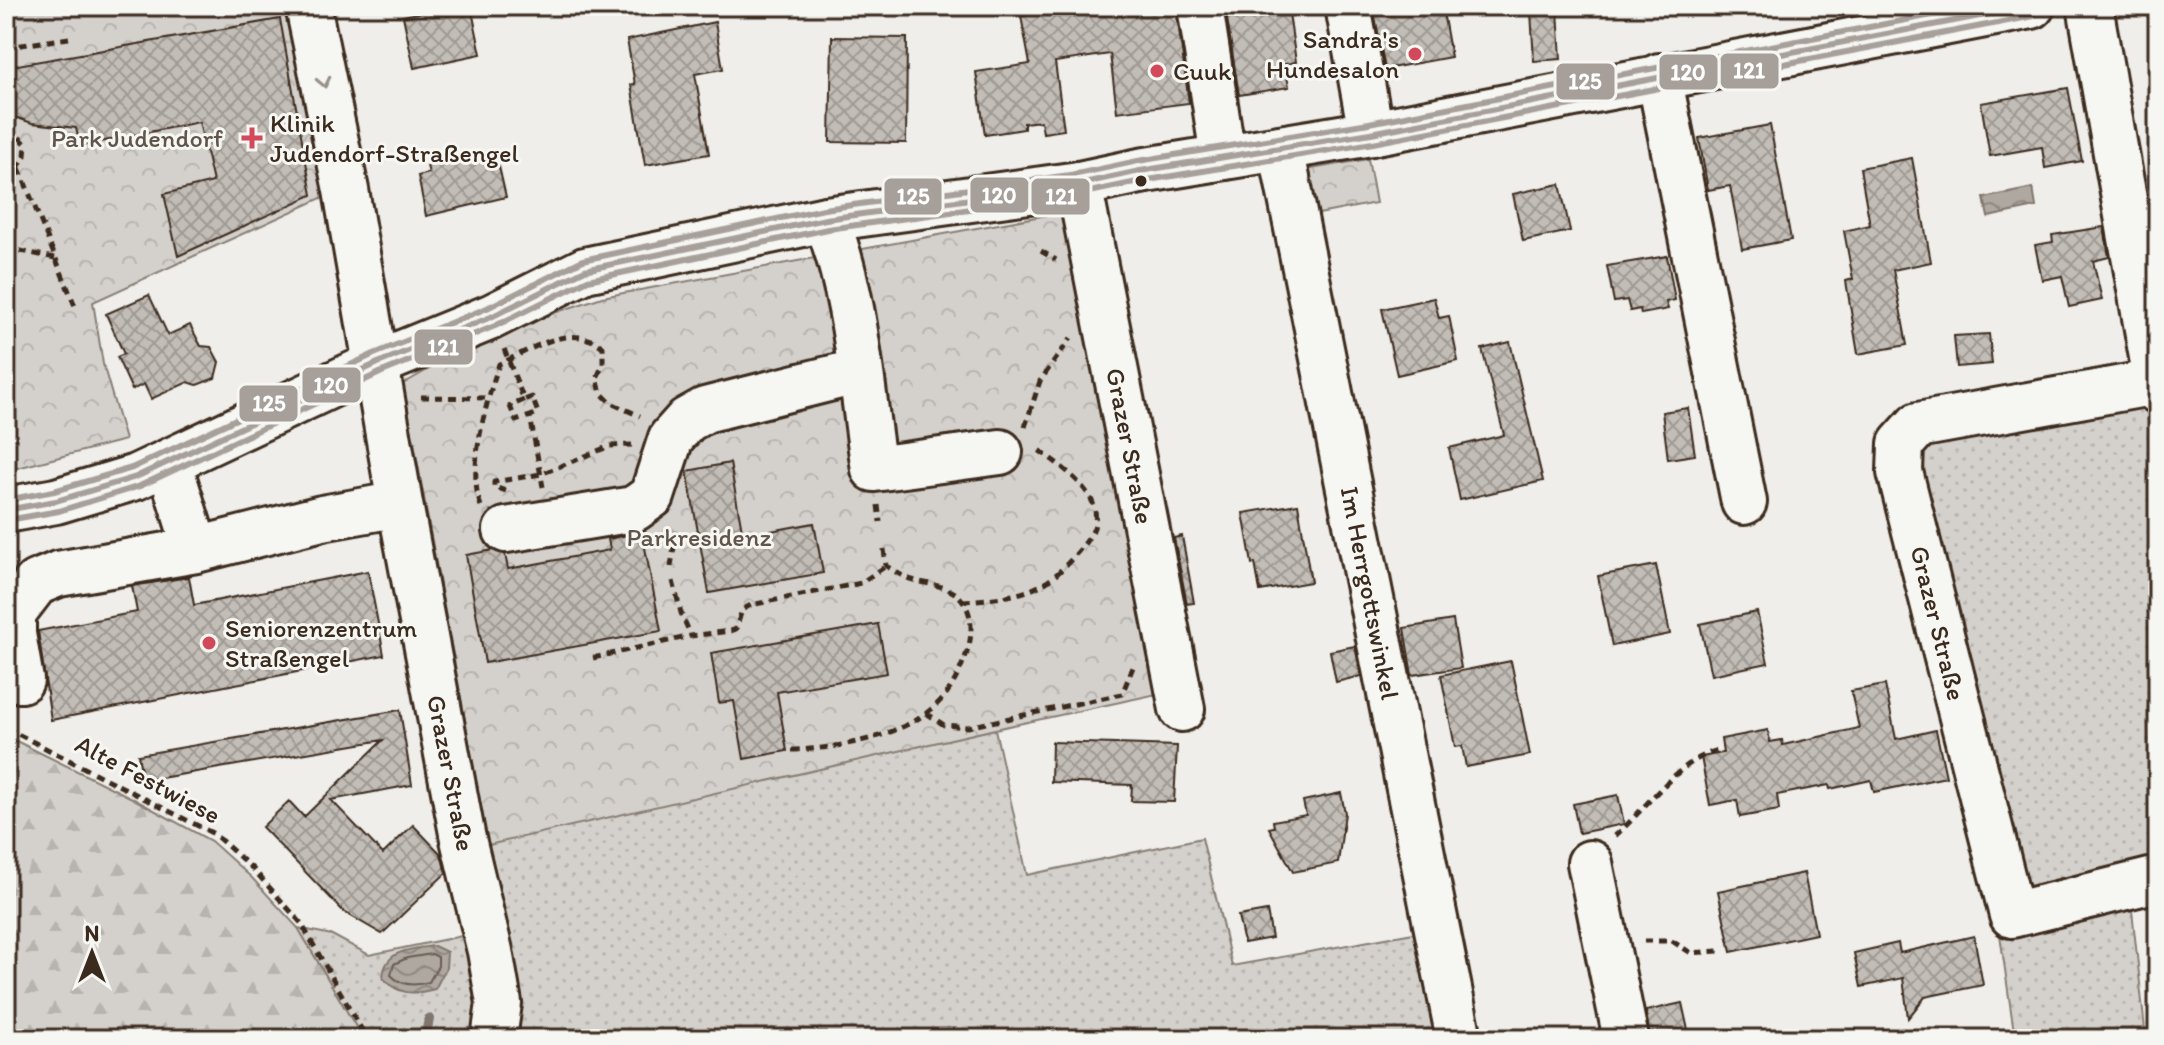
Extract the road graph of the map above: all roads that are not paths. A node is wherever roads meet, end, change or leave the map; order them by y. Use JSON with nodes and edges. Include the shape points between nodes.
{"nodes":[{"id":1,"x":308,"y":6,"type":"edge"},
{"id":2,"x":1200,"y":6,"type":"edge"},
{"id":3,"x":1348,"y":6,"type":"edge"},
{"id":4,"x":2032,"y":6,"type":"edge"},
{"id":5,"x":2090,"y":6,"type":"edge"},
{"id":6,"x":1659,"y":76,"type":"junction"},
{"id":7,"x":1371,"y":133,"type":"junction"},
{"id":8,"x":1281,"y":148,"type":"junction"},
{"id":9,"x":1223,"y":157,"type":"junction"},
{"id":10,"x":1079,"y":184,"type":"junction"},
{"id":11,"x":826,"y":219,"type":"junction"},
{"id":12,"x":860,"y":371,"type":"junction"},
{"id":13,"x":380,"y":381,"type":"junction"},
{"id":14,"x":2157,"y":387,"type":"edge"},
{"id":15,"x":1018,"y":442,"type":"road end"},
{"id":16,"x":169,"y":463,"type":"junction"},
{"id":17,"x":1744,"y":502,"type":"dead end"},
{"id":18,"x":400,"y":504,"type":"junction"},
{"id":19,"x":6,"y":510,"type":"edge"},
{"id":20,"x":512,"y":510,"type":"road end"},
{"id":21,"x":196,"y":550,"type":"junction"},
{"id":22,"x":21,"y":680,"type":"dead end"},
{"id":23,"x":1182,"y":709,"type":"dead end"},
{"id":24,"x":1590,"y":863,"type":"road end"},
{"id":25,"x":2158,"y":879,"type":"edge"},
{"id":26,"x":494,"y":1039,"type":"edge"},
{"id":27,"x":1459,"y":1039,"type":"edge"},
{"id":28,"x":1626,"y":1039,"type":"edge"}],
"edges":[{"from":1,"to":13,"type":"street","name":"Grazer Straße","one_way":true},
{"from":2,"to":9,"type":"street"},
{"from":3,"to":7,"type":"street"},
{"from":4,"to":6,"type":"street"},
{"from":5,"to":14,"type":"street","name":"Grazer Straße"},
{"from":6,"to":7,"type":"street"},
{"from":6,"to":17,"type":"street"},
{"from":7,"to":8,"type":"street"},
{"from":8,"to":9,"type":"street"},
{"from":8,"to":27,"type":"street","name":"Im Herrgottswinkel"},
{"from":9,"to":10,"type":"street"},
{"from":10,"to":11,"type":"street"},
{"from":10,"to":23,"type":"street","name":"Grazer Straße"},
{"from":11,"to":12,"type":"street","via":[[839,250]]},
{"from":11,"to":13,"type":"street","via":[[585,270]]},
{"from":12,"to":15,"type":"street","via":[[874,469]]},
{"from":12,"to":20,"type":"street","via":[[705,410],[687,420],[673,440],[652,496],[634,509],[542,498]]},
{"from":13,"to":16,"type":"street"},
{"from":13,"to":18,"type":"street","name":"Grazer Straße"},
{"from":14,"to":25,"type":"street","name":"Grazer Straße","via":[[1918,425],[1901,444],[1900,472],[2012,915]]},
{"from":16,"to":19,"type":"street","via":[[56,501]]},
{"from":16,"to":21,"type":"street"},
{"from":18,"to":21,"type":"street"},
{"from":18,"to":26,"type":"street","name":"Grazer Straße","via":[[499,1003]]},
{"from":21,"to":22,"type":"street","via":[[58,574],[36,583],[13,613]]},
{"from":24,"to":28,"type":"street"}]}
